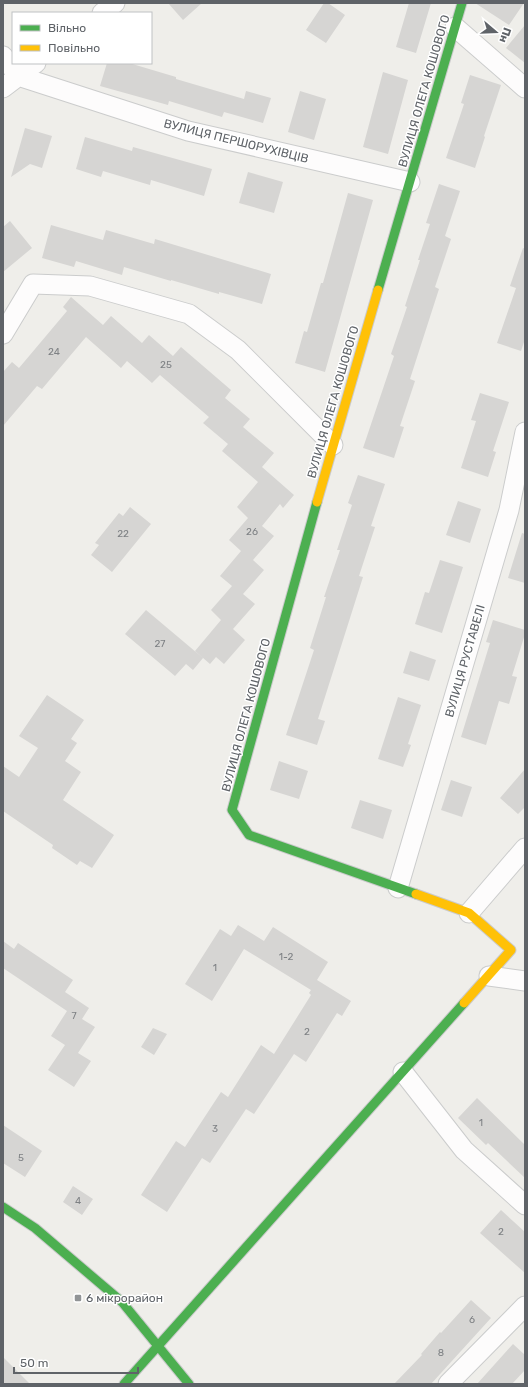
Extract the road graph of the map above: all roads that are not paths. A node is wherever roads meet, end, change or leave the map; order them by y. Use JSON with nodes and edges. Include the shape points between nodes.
{"nodes":[{"id":1,"x":115,"y":3,"type":"edge"},
{"id":2,"x":462,"y":3,"type":"edge"},
{"id":3,"x":103,"y":12,"type":"edge"},
{"id":4,"x":455,"y":27,"type":"junction"},
{"id":5,"x":3,"y":56,"type":"edge"},
{"id":6,"x":35,"y":64,"type":"edge"},
{"id":7,"x":18,"y":76,"type":"junction"},
{"id":8,"x":3,"y":88,"type":"edge"},
{"id":9,"x":525,"y":88,"type":"edge"},
{"id":10,"x":410,"y":182,"type":"junction"},
{"id":11,"x":3,"y":334,"type":"edge"},
{"id":12,"x":525,"y":432,"type":"edge"},
{"id":13,"x":333,"y":445,"type":"junction"},
{"id":14,"x":525,"y":848,"type":"edge"},
{"id":15,"x":398,"y":888,"type":"junction"},
{"id":16,"x":469,"y":913,"type":"junction"},
{"id":17,"x":489,"y":976,"type":"junction"},
{"id":18,"x":525,"y":981,"type":"edge"},
{"id":19,"x":403,"y":1072,"type":"junction"},
{"id":20,"x":525,"y":1205,"type":"edge"},
{"id":21,"x":3,"y":1207,"type":"edge"},
{"id":22,"x":525,"y":1306,"type":"edge"},
{"id":23,"x":158,"y":1345,"type":"junction"},
{"id":24,"x":124,"y":1384,"type":"edge"},
{"id":25,"x":189,"y":1384,"type":"edge"},
{"id":26,"x":448,"y":1384,"type":"edge"}],
"edges":[{"from":1,"to":3,"type":"street"},
{"from":2,"to":4,"type":"street","name":"ВУЛИЦЯ ОЛЕГА КОШОВОГО"},
{"from":4,"to":9,"type":"street"},
{"from":4,"to":10,"type":"street","name":"ВУЛИЦЯ ОЛЕГА КОШОВОГО"},
{"from":5,"to":7,"type":"street"},
{"from":6,"to":7,"type":"street"},
{"from":7,"to":8,"type":"street"},
{"from":7,"to":10,"type":"street","name":"ВУЛИЦЯ ПЕРШОРУХІВЦІВ","via":[[188,131]]},
{"from":10,"to":13,"type":"street","name":"ВУЛИЦЯ ОЛЕГА КОШОВОГО"},
{"from":11,"to":13,"type":"street","via":[[33,284],[90,286],[189,314],[238,350]]},
{"from":12,"to":15,"type":"street","name":"ВУЛИЦЯ РУСТАВЕЛІ","via":[[509,510]]},
{"from":13,"to":15,"type":"street","name":"ВУЛИЦЯ ОЛЕГА КОШОВОГО","via":[[232,810],[249,835]]},
{"from":14,"to":16,"type":"street"},
{"from":15,"to":16,"type":"street"},
{"from":16,"to":17,"type":"street","via":[[511,950]]},
{"from":17,"to":18,"type":"street"},
{"from":17,"to":19,"type":"street"},
{"from":19,"to":20,"type":"street","via":[[464,1150]]},
{"from":19,"to":23,"type":"street"},
{"from":21,"to":23,"type":"street","via":[[35,1228],[122,1302]]},
{"from":22,"to":26,"type":"street"},
{"from":23,"to":24,"type":"street"},
{"from":23,"to":25,"type":"street"}]}
